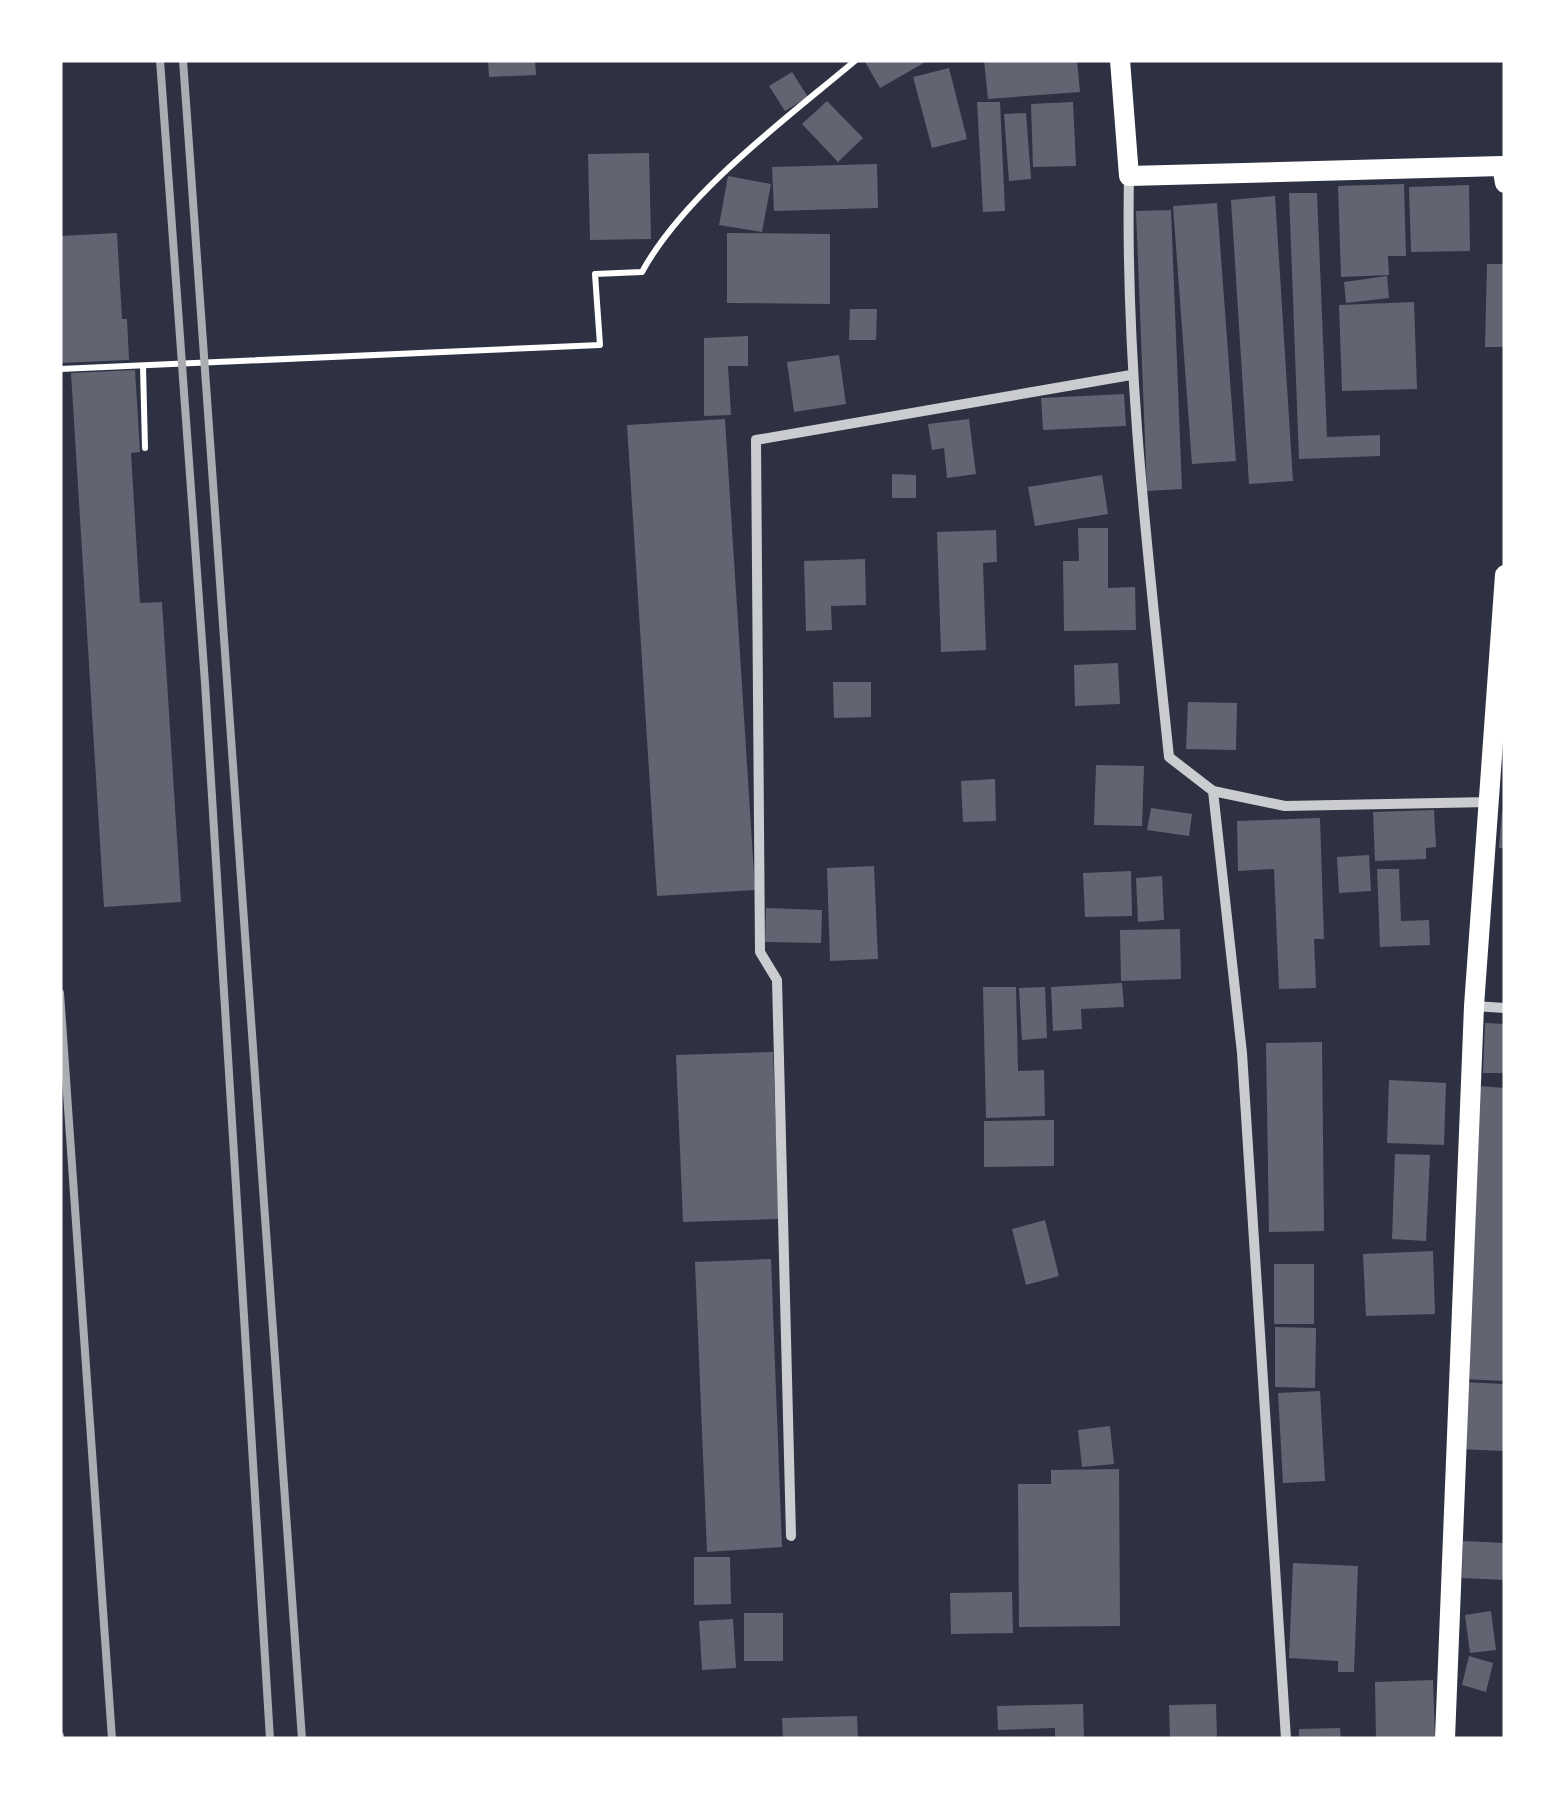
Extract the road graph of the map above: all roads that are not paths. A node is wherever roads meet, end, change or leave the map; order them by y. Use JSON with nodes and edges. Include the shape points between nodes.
{"nodes":[{"id":1,"x":1120,"y":60,"type":"edge"},
{"id":2,"x":1129,"y":176,"type":"junction"},
{"id":3,"x":1505,"y":182,"type":"edge"},
{"id":4,"x":1131,"y":375,"type":"junction"},
{"id":5,"x":1505,"y":575,"type":"edge"},
{"id":6,"x":1213,"y":790,"type":"junction"},
{"id":7,"x":1490,"y":802,"type":"junction"},
{"id":8,"x":1474,"y":1006,"type":"junction"},
{"id":9,"x":1505,"y":1008,"type":"edge"},
{"id":10,"x":791,"y":1536,"type":"dead end"},
{"id":11,"x":1286,"y":1739,"type":"edge"},
{"id":12,"x":1445,"y":1739,"type":"edge"}],
"edges":[{"from":1,"to":2,"type":"main road"},
{"from":2,"to":3,"type":"main road","via":[[1502,166]]},
{"from":2,"to":4,"type":"street"},
{"from":4,"to":6,"type":"street","via":[[1169,756]]},
{"from":4,"to":10,"type":"street","via":[[756,440],[760,952],[777,980]]},
{"from":5,"to":7,"type":"main road"},
{"from":6,"to":7,"type":"street","via":[[1284,806]]},
{"from":6,"to":11,"type":"street","via":[[1245,1092]]},
{"from":7,"to":8,"type":"main road"},
{"from":8,"to":9,"type":"street"},
{"from":8,"to":12,"type":"main road"}]}
